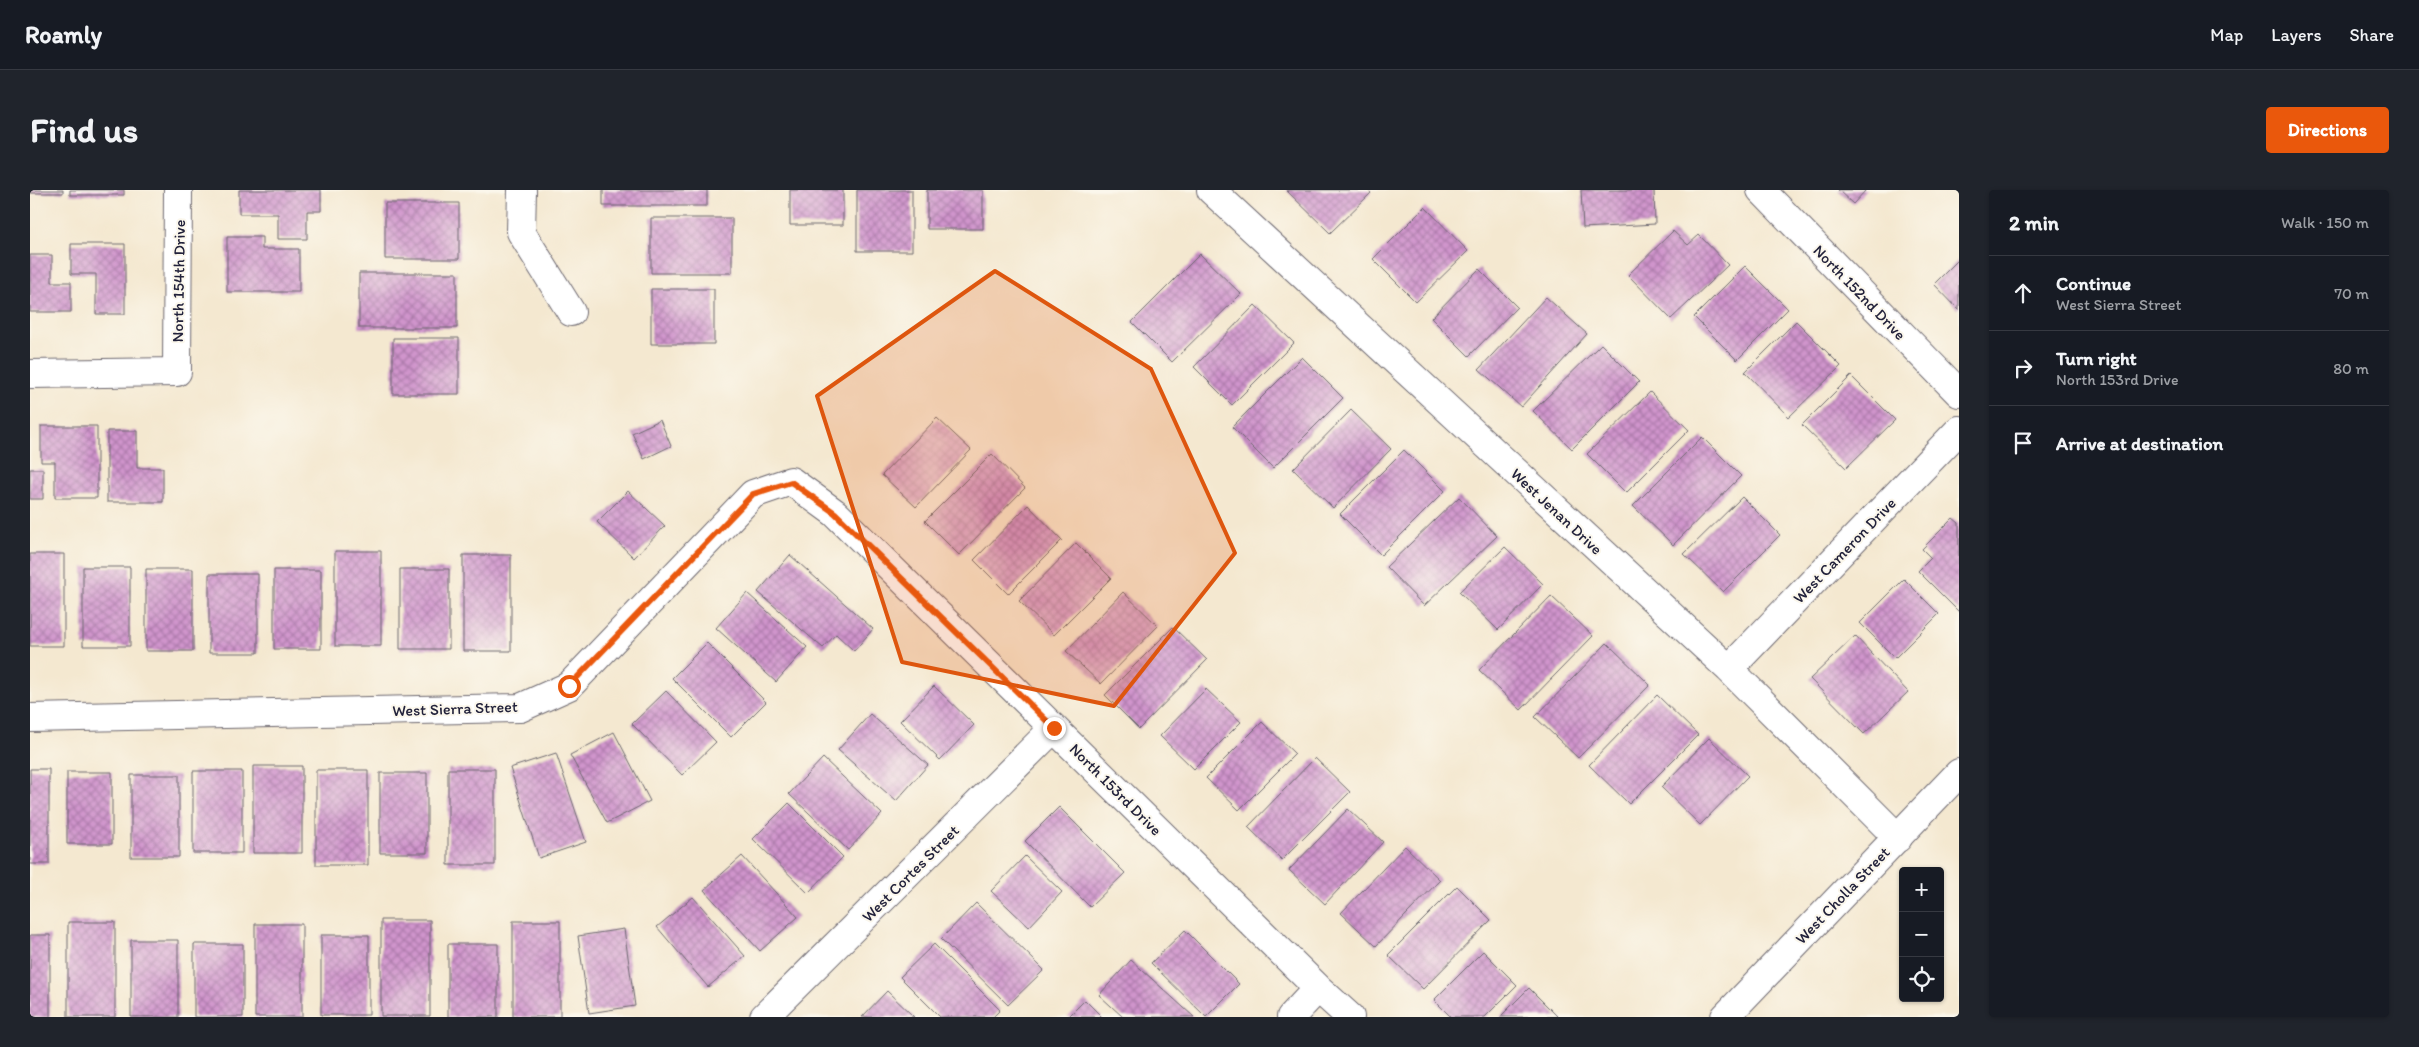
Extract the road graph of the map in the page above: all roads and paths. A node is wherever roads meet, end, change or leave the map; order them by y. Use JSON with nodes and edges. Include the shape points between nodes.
{"nodes":[{"id":1,"x":178,"y":190,"type":"edge"},
{"id":2,"x":522,"y":190,"type":"edge"},
{"id":3,"x":1211,"y":190,"type":"edge"},
{"id":4,"x":1761,"y":190,"type":"edge"},
{"id":5,"x":571,"y":312,"type":"dead end"},
{"id":6,"x":30,"y":374,"type":"edge"},
{"id":7,"x":1959,"y":394,"type":"edge"},
{"id":8,"x":1959,"y":430,"type":"edge"},
{"id":9,"x":791,"y":482,"type":"joint"},
{"id":10,"x":1729,"y":669,"type":"junction"},
{"id":11,"x":30,"y":718,"type":"edge"},
{"id":12,"x":1054,"y":728,"type":"junction"},
{"id":13,"x":1959,"y":773,"type":"edge"},
{"id":14,"x":1898,"y":838,"type":"junction"},
{"id":15,"x":1318,"y":988,"type":"junction"},
{"id":16,"x":764,"y":1017,"type":"edge"},
{"id":17,"x":1291,"y":1017,"type":"edge"},
{"id":18,"x":1350,"y":1017,"type":"edge"},
{"id":19,"x":1725,"y":1017,"type":"edge"}],
"edges":[{"from":1,"to":6,"type":"street","name":"North 154th Drive","via":[[177,372]]},
{"from":2,"to":5,"type":"street","via":[[521,232]]},
{"from":3,"to":10,"type":"street","name":"West Jenan Drive"},
{"from":4,"to":7,"type":"street","name":"North 152nd Drive"},
{"from":8,"to":10,"type":"street","name":"West Cameron Drive"},
{"from":9,"to":11,"type":"street","name":"West Sierra Street","via":[[753,494],[569,686],[520,708]]},
{"from":9,"to":12,"type":"street","name":"North 153rd Drive","via":[[835,513]]},
{"from":10,"to":14,"type":"street","name":"West Jenan Drive"},
{"from":12,"to":15,"type":"street","name":"North 153rd Drive"},
{"from":12,"to":16,"type":"street","name":"West Cortes Street"},
{"from":13,"to":14,"type":"street","name":"West Cholla Street"},
{"from":14,"to":19,"type":"street","name":"West Cholla Street"},
{"from":15,"to":17,"type":"street"},
{"from":15,"to":18,"type":"street","name":"North 153rd Drive"}]}
